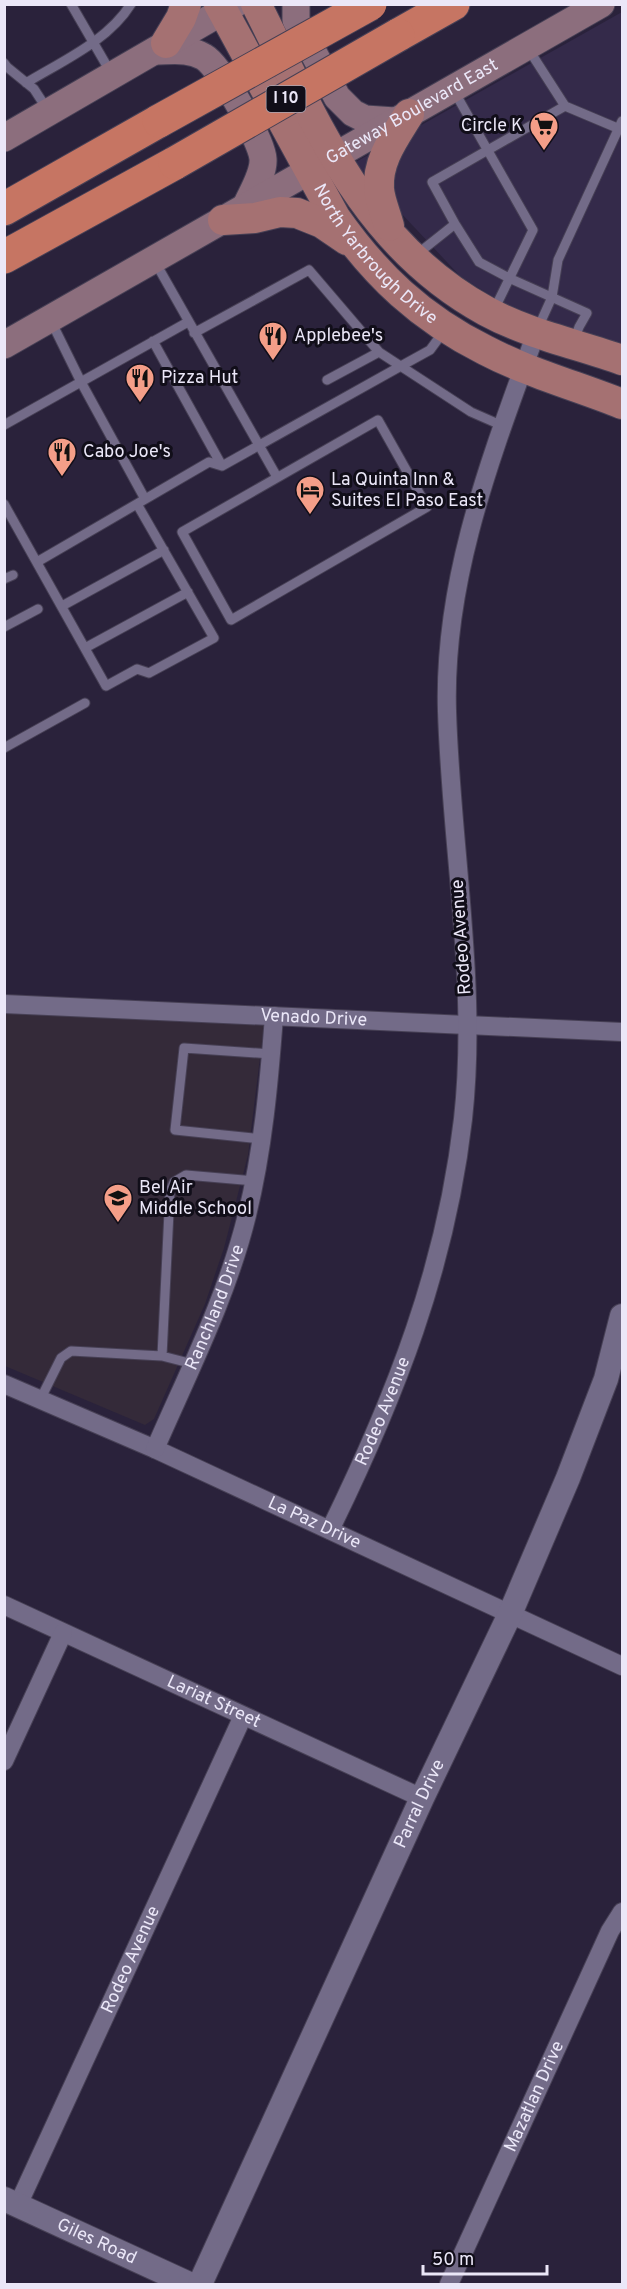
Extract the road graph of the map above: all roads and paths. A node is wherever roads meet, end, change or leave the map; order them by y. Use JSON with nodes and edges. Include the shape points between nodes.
{"nodes":[{"id":1,"x":71,"y":4,"type":"edge"},
{"id":2,"x":131,"y":4,"type":"edge"},
{"id":3,"x":186,"y":4,"type":"edge"},
{"id":4,"x":256,"y":4,"type":"edge"},
{"id":5,"x":296,"y":4,"type":"edge"},
{"id":6,"x":370,"y":4,"type":"edge"},
{"id":7,"x":453,"y":4,"type":"edge"},
{"id":8,"x":601,"y":4,"type":"edge"},
{"id":9,"x":225,"y":7,"type":"edge"},
{"id":10,"x":93,"y":42,"type":"junction"},
{"id":11,"x":526,"y":46,"type":"junction"},
{"id":12,"x":159,"y":47,"type":"junction"},
{"id":13,"x":4,"y":63,"type":"edge"},
{"id":14,"x":112,"y":75,"type":"junction"},
{"id":15,"x":26,"y":83,"type":"junction"},
{"id":16,"x":453,"y":89,"type":"junction"},
{"id":17,"x":565,"y":106,"type":"junction"},
{"id":18,"x":48,"y":112,"type":"junction"},
{"id":19,"x":402,"y":117,"type":"junction"},
{"id":20,"x":621,"y":127,"type":"edge"},
{"id":21,"x":4,"y":138,"type":"edge"},
{"id":22,"x":486,"y":151,"type":"junction"},
{"id":23,"x":321,"y":163,"type":"junction"},
{"id":24,"x":4,"y":208,"type":"edge"},
{"id":25,"x":234,"y":213,"type":"junction"},
{"id":26,"x":455,"y":224,"type":"junction"},
{"id":27,"x":354,"y":244,"type":"junction"},
{"id":28,"x":402,"y":249,"type":"junction"},
{"id":29,"x":4,"y":256,"type":"edge"},
{"id":30,"x":154,"y":260,"type":"junction"},
{"id":31,"x":509,"y":278,"type":"junction"},
{"id":32,"x":552,"y":297,"type":"junction"},
{"id":33,"x":491,"y":314,"type":"junction"},
{"id":34,"x":50,"y":320,"type":"junction"},
{"id":35,"x":188,"y":322,"type":"junction"},
{"id":36,"x":446,"y":329,"type":"junction"},
{"id":37,"x":194,"y":333,"type":"junction"},
{"id":38,"x":536,"y":333,"type":"junction"},
{"id":39,"x":153,"y":341,"type":"junction"},
{"id":40,"x":574,"y":344,"type":"junction"},
{"id":41,"x":4,"y":345,"type":"edge"},
{"id":42,"x":379,"y":352,"type":"junction"},
{"id":43,"x":622,"y":360,"type":"edge"},
{"id":44,"x":401,"y":366,"type":"junction"},
{"id":45,"x":524,"y":367,"type":"junction"},
{"id":46,"x":327,"y":380,"type":"dead end"},
{"id":47,"x":81,"y":382,"type":"junction"},
{"id":48,"x":622,"y":404,"type":"edge"},
{"id":49,"x":4,"y":425,"type":"edge"},
{"id":50,"x":503,"y":426,"type":"junction"},
{"id":51,"x":259,"y":446,"type":"junction"},
{"id":52,"x":222,"y":466,"type":"junction"},
{"id":53,"x":277,"y":477,"type":"junction"},
{"id":54,"x":141,"y":502,"type":"junction"},
{"id":55,"x":4,"y":504,"type":"edge"},
{"id":56,"x":164,"y":550,"type":"junction"},
{"id":57,"x":37,"y":562,"type":"junction"},
{"id":58,"x":188,"y":592,"type":"junction"},
{"id":59,"x":62,"y":606,"type":"junction"},
{"id":60,"x":39,"y":609,"type":"dead end"},
{"id":61,"x":4,"y":627,"type":"edge"},
{"id":62,"x":85,"y":648,"type":"junction"},
{"id":63,"x":85,"y":703,"type":"dead end"},
{"id":64,"x":4,"y":748,"type":"edge"},
{"id":65,"x":4,"y":1004,"type":"edge"},
{"id":66,"x":274,"y":1016,"type":"junction"},
{"id":67,"x":468,"y":1024,"type":"junction"},
{"id":68,"x":622,"y":1032,"type":"edge"},
{"id":69,"x":271,"y":1054,"type":"junction"},
{"id":70,"x":262,"y":1139,"type":"junction"},
{"id":71,"x":255,"y":1181,"type":"junction"},
{"id":72,"x":622,"y":1316,"type":"edge"},
{"id":73,"x":162,"y":1356,"type":"junction"},
{"id":74,"x":193,"y":1364,"type":"junction"},
{"id":75,"x":4,"y":1384,"type":"edge"},
{"id":76,"x":41,"y":1398,"type":"junction"},
{"id":77,"x":155,"y":1449,"type":"junction"},
{"id":78,"x":330,"y":1530,"type":"junction"},
{"id":79,"x":4,"y":1605,"type":"edge"},
{"id":80,"x":510,"y":1614,"type":"junction"},
{"id":81,"x":63,"y":1633,"type":"junction"},
{"id":82,"x":622,"y":1666,"type":"edge"},
{"id":83,"x":243,"y":1716,"type":"junction"},
{"id":84,"x":4,"y":1761,"type":"edge"},
{"id":85,"x":422,"y":1798,"type":"junction"},
{"id":86,"x":622,"y":1912,"type":"edge"},
{"id":87,"x":11,"y":2202,"type":"edge"},
{"id":88,"x":189,"y":2284,"type":"edge"},
{"id":89,"x":200,"y":2284,"type":"edge"},
{"id":90,"x":449,"y":2284,"type":"edge"}],
"edges":[{"from":1,"to":10,"type":"lane"},
{"from":2,"to":10,"type":"lane","via":[[116,24]]},
{"from":3,"to":12,"type":"main road","via":[[181,18]]},
{"from":4,"to":23,"type":"main road","name":"North Yarbrough Drive"},
{"from":5,"to":19,"type":"main road","via":[[296,20],[337,97],[365,119]]},
{"from":6,"to":24,"type":"highway","number":"I 10","bridge":true},
{"from":7,"to":29,"type":"highway","number":"I 10","bridge":true},
{"from":8,"to":11,"type":"main road","name":"Gateway Boulevard East"},
{"from":9,"to":12,"type":"main road"},
{"from":9,"to":23,"type":"main road","name":"North Yarbrough Drive"},
{"from":10,"to":14,"type":"lane"},
{"from":10,"to":15,"type":"lane"},
{"from":11,"to":16,"type":"main road","name":"Gateway Boulevard East"},
{"from":11,"to":17,"type":"lane"},
{"from":12,"to":14,"type":"main road"},
{"from":12,"to":25,"type":"main road","via":[[188,50],[216,67],[261,144],[264,161],[257,182]]},
{"from":13,"to":15,"type":"lane"},
{"from":14,"to":18,"type":"main road"},
{"from":15,"to":18,"type":"lane"},
{"from":16,"to":19,"type":"main road","name":"Gateway Boulevard East"},
{"from":16,"to":22,"type":"lane"},
{"from":17,"to":20,"type":"lane"},
{"from":17,"to":22,"type":"lane"},
{"from":18,"to":21,"type":"main road"},
{"from":19,"to":23,"type":"main road","name":"Gateway Boulevard East"},
{"from":19,"to":28,"type":"main road","via":[[380,170],[379,190]]},
{"from":20,"to":32,"type":"lane","via":[[558,260]]},
{"from":22,"to":26,"type":"lane","via":[[432,182]]},
{"from":22,"to":31,"type":"lane","via":[[533,230]]},
{"from":23,"to":25,"type":"main road","name":"Gateway Boulevard East"},
{"from":23,"to":27,"type":"main road","name":"North Yarbrough Drive","via":[[335,218]]},
{"from":23,"to":28,"type":"main road","name":"North Yarbrough Drive","via":[[355,191]]},
{"from":25,"to":27,"type":"main road","via":[[255,218],[280,212],[297,213],[322,223]]},
{"from":25,"to":30,"type":"main road","name":"Gateway Boulevard East"},
{"from":26,"to":28,"type":"lane"},
{"from":26,"to":31,"type":"lane","via":[[479,261]]},
{"from":27,"to":36,"type":"main road","name":"North Yarbrough Drive","via":[[396,291]]},
{"from":28,"to":33,"type":"main road","name":"North Yarbrough Drive","via":[[449,289]]},
{"from":30,"to":34,"type":"main road","name":"Gateway Boulevard East"},
{"from":30,"to":35,"type":"lane"},
{"from":31,"to":32,"type":"lane"},
{"from":31,"to":33,"type":"lane"},
{"from":32,"to":38,"type":"lane"},
{"from":32,"to":40,"type":"lane","via":[[587,313]]},
{"from":33,"to":38,"type":"main road","name":"North Yarbrough Drive"},
{"from":34,"to":41,"type":"main road","name":"Gateway Boulevard East"},
{"from":34,"to":47,"type":"lane"},
{"from":35,"to":37,"type":"lane"},
{"from":35,"to":39,"type":"lane"},
{"from":36,"to":44,"type":"lane","via":[[430,350]]},
{"from":36,"to":45,"type":"main road","name":"North Yarbrough Drive"},
{"from":37,"to":42,"type":"lane","via":[[309,270]]},
{"from":37,"to":51,"type":"lane"},
{"from":38,"to":40,"type":"main road","name":"North Yarbrough Drive"},
{"from":38,"to":45,"type":"street","name":"Rodeo Avenue"},
{"from":39,"to":47,"type":"lane"},
{"from":39,"to":52,"type":"lane"},
{"from":40,"to":43,"type":"main road","name":"North Yarbrough Drive"},
{"from":42,"to":44,"type":"lane"},
{"from":42,"to":46,"type":"lane"},
{"from":44,"to":50,"type":"lane","via":[[471,412]]},
{"from":44,"to":51,"type":"lane"},
{"from":45,"to":48,"type":"main road","name":"North Yarbrough Drive"},
{"from":45,"to":50,"type":"street","name":"Rodeo Avenue"},
{"from":47,"to":49,"type":"lane"},
{"from":47,"to":54,"type":"lane"},
{"from":50,"to":67,"type":"street","name":"Rodeo Avenue","via":[[466,542],[449,646],[447,709]]},
{"from":51,"to":52,"type":"lane"},
{"from":51,"to":53,"type":"lane"},
{"from":52,"to":54,"type":"lane","via":[[209,462]]},
{"from":53,"to":53,"type":"lane","via":[[182,532],[231,620],[428,507],[378,420]]},
{"from":54,"to":56,"type":"lane"},
{"from":54,"to":57,"type":"lane"},
{"from":55,"to":57,"type":"lane"},
{"from":56,"to":58,"type":"lane"},
{"from":56,"to":59,"type":"lane"},
{"from":57,"to":59,"type":"lane"},
{"from":58,"to":62,"type":"lane"},
{"from":58,"to":62,"type":"lane","via":[[214,638],[149,673],[137,669],[106,686]]},
{"from":59,"to":62,"type":"lane"},
{"from":60,"to":61,"type":"lane"},
{"from":63,"to":64,"type":"lane"},
{"from":65,"to":66,"type":"street","name":"Venado Drive"},
{"from":66,"to":67,"type":"street","name":"Venado Drive"},
{"from":66,"to":69,"type":"street","name":"Ranchland Drive"},
{"from":67,"to":68,"type":"street","name":"Venado Drive"},
{"from":67,"to":78,"type":"street","name":"Rodeo Avenue","via":[[463,1119],[448,1212],[426,1300],[402,1369]]},
{"from":69,"to":70,"type":"street","name":"Ranchland Drive"},
{"from":69,"to":70,"type":"lane","via":[[184,1048],[175,1130]]},
{"from":70,"to":71,"type":"street","name":"Ranchland Drive"},
{"from":71,"to":73,"type":"lane","via":[[186,1175],[174,1182],[170,1191]]},
{"from":71,"to":74,"type":"street","name":"Ranchland Drive","via":[[230,1270]]},
{"from":72,"to":80,"type":"street","name":"Parral Drive","via":[[602,1390]]},
{"from":73,"to":74,"type":"lane"},
{"from":73,"to":76,"type":"lane","via":[[71,1351],[61,1358]]},
{"from":74,"to":77,"type":"street","name":"Ranchland Drive"},
{"from":75,"to":76,"type":"street","name":"La Paz Drive"},
{"from":76,"to":77,"type":"street","name":"La Paz Drive"},
{"from":77,"to":78,"type":"street","name":"La Paz Drive"},
{"from":78,"to":80,"type":"street","name":"La Paz Drive"},
{"from":79,"to":81,"type":"street","name":"Lariat Street"},
{"from":80,"to":82,"type":"street","name":"La Paz Drive"},
{"from":80,"to":85,"type":"street","name":"Parral Drive"},
{"from":81,"to":83,"type":"street","name":"Lariat Street"},
{"from":81,"to":84,"type":"street"},
{"from":83,"to":85,"type":"street","name":"Lariat Street"},
{"from":83,"to":87,"type":"street","name":"Rodeo Avenue"},
{"from":85,"to":89,"type":"street","name":"Parral Drive"},
{"from":86,"to":90,"type":"street","name":"Mazatlan Drive"},
{"from":87,"to":88,"type":"street","name":"Giles Road"}]}
